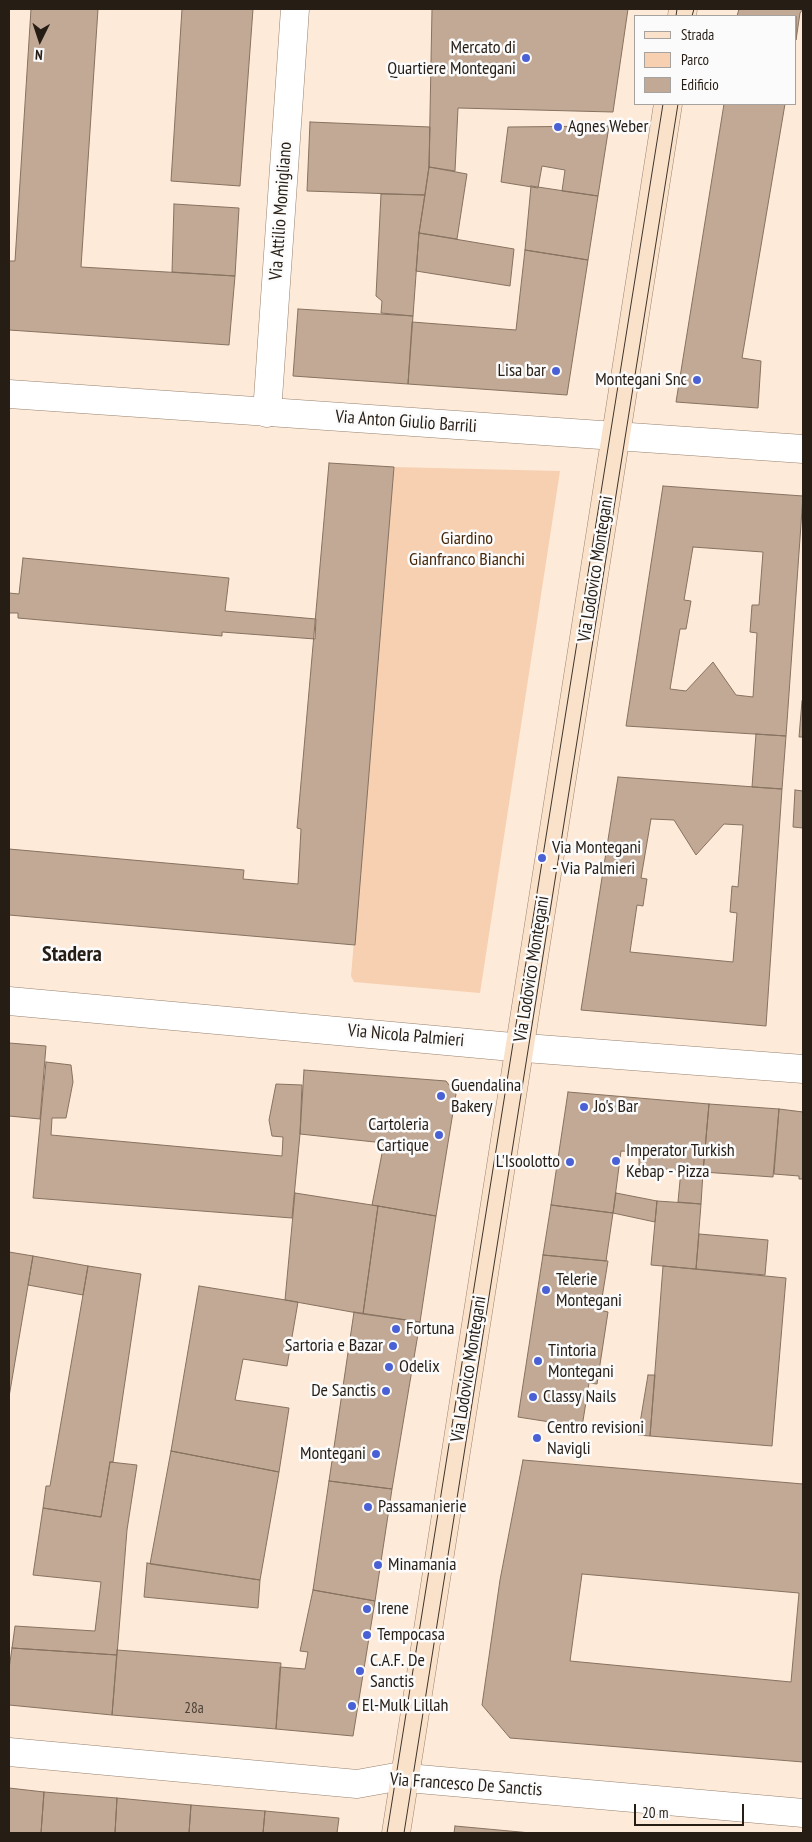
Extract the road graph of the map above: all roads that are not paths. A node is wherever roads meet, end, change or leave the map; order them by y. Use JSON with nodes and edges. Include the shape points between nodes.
{"nodes":[{"id":1,"x":295,"y":9,"type":"edge"},
{"id":2,"x":668,"y":105,"type":"edge"},
{"id":3,"x":9,"y":394,"type":"edge"},
{"id":4,"x":266,"y":413,"type":"junction"},
{"id":5,"x":616,"y":437,"type":"junction"},
{"id":6,"x":803,"y":450,"type":"edge"},
{"id":7,"x":9,"y":1001,"type":"edge"},
{"id":8,"x":519,"y":1047,"type":"junction"},
{"id":9,"x":803,"y":1068,"type":"edge"},
{"id":10,"x":9,"y":1752,"type":"edge"},
{"id":11,"x":405,"y":1778,"type":"junction"},
{"id":12,"x":803,"y":1813,"type":"edge"},
{"id":13,"x":396,"y":1833,"type":"edge"}],
"edges":[{"from":1,"to":4,"type":"street","name":"Via Attilio Momigliano"},
{"from":2,"to":5,"type":"street","name":"Via Lodovico Montegani"},
{"from":3,"to":4,"type":"street","name":"Via Anton Giulio Barrili"},
{"from":4,"to":5,"type":"street","name":"Via Anton Giulio Barrili"},
{"from":5,"to":6,"type":"street","name":"Via Anton Giulio Barrili"},
{"from":5,"to":8,"type":"street","name":"Via Lodovico Montegani"},
{"from":7,"to":8,"type":"street","name":"Via Nicola Palmieri"},
{"from":8,"to":9,"type":"street","name":"Via Nicola Palmieri"},
{"from":8,"to":11,"type":"street","name":"Via Lodovico Montegani"},
{"from":10,"to":11,"type":"street","name":"Via Francesco De Sanctis","via":[[357,1784]]},
{"from":11,"to":12,"type":"street","name":"Via Francesco De Sanctis"},
{"from":11,"to":13,"type":"street","name":"Via Lodovico Montegani"}]}
